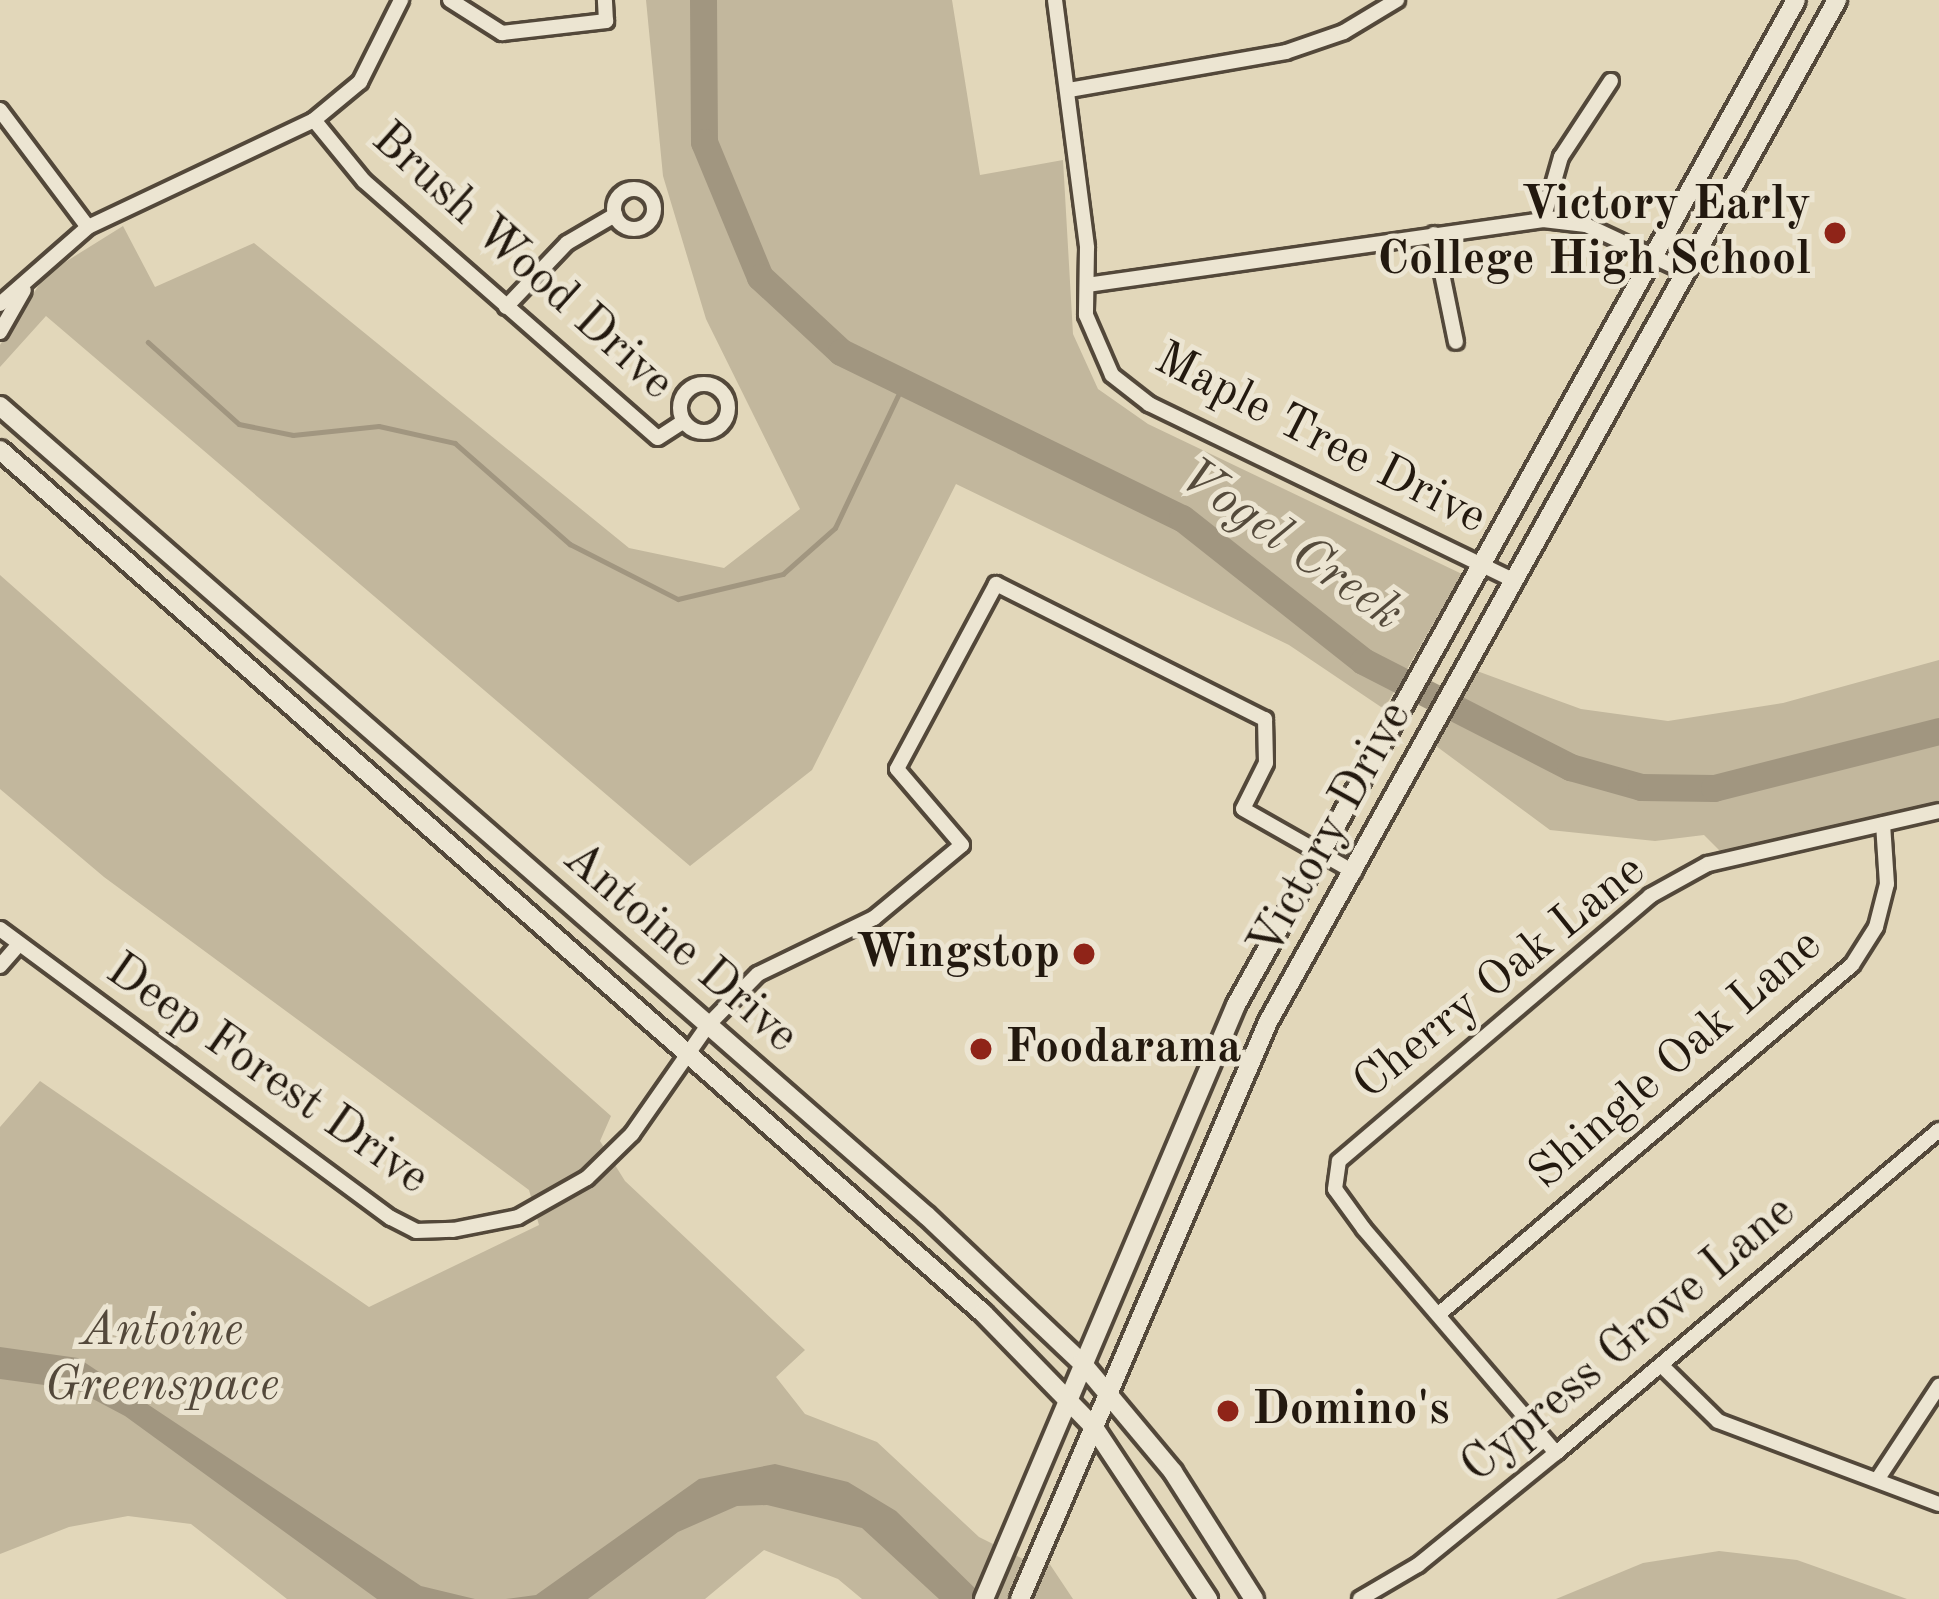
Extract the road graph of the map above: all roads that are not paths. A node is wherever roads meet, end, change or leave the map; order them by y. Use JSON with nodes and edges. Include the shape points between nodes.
{"nodes":[{"id":1,"x":401,"y":0,"type":"edge"},
{"id":2,"x":450,"y":0,"type":"edge"},
{"id":3,"x":605,"y":0,"type":"edge"},
{"id":4,"x":1055,"y":0,"type":"edge"},
{"id":5,"x":1397,"y":0,"type":"edge"},
{"id":6,"x":1796,"y":0,"type":"edge"},
{"id":7,"x":1837,"y":0,"type":"edge"},
{"id":8,"x":1611,"y":81,"type":"dead end"},
{"id":9,"x":1069,"y":90,"type":"junction"},
{"id":10,"x":0,"y":110,"type":"edge"},
{"id":11,"x":314,"y":120,"type":"junction"},
{"id":12,"x":615,"y":215,"type":"dead end"},
{"id":13,"x":1543,"y":220,"type":"junction"},
{"id":14,"x":88,"y":227,"type":"junction"},
{"id":15,"x":1434,"y":234,"type":"junction"},
{"id":16,"x":1651,"y":255,"type":"junction"},
{"id":17,"x":1684,"y":271,"type":"junction"},
{"id":18,"x":1088,"y":285,"type":"junction"},
{"id":19,"x":27,"y":286,"type":"junction"},
{"id":20,"x":0,"y":304,"type":"edge"},
{"id":21,"x":506,"y":308,"type":"junction"},
{"id":22,"x":0,"y":332,"type":"edge"},
{"id":23,"x":1456,"y":342,"type":"dead end"},
{"id":24,"x":0,"y":406,"type":"edge"},
{"id":25,"x":683,"y":422,"type":"dead end"},
{"id":26,"x":0,"y":450,"type":"edge"},
{"id":27,"x":115,"y":507,"type":"junction"},
{"id":28,"x":93,"y":532,"type":"junction"},
{"id":29,"x":1480,"y":564,"type":"junction"},
{"id":30,"x":1515,"y":581,"type":"junction"},
{"id":31,"x":276,"y":648,"type":"junction"},
{"id":32,"x":254,"y":673,"type":"junction"},
{"id":33,"x":1939,"y":811,"type":"edge"},
{"id":34,"x":1883,"y":824,"type":"junction"},
{"id":35,"x":494,"y":835,"type":"junction"},
{"id":36,"x":1322,"y":854,"type":"junction"},
{"id":37,"x":469,"y":863,"type":"junction"},
{"id":38,"x":1354,"y":872,"type":"junction"},
{"id":39,"x":0,"y":929,"type":"edge"},
{"id":40,"x":18,"y":945,"type":"junction"},
{"id":41,"x":0,"y":966,"type":"edge"},
{"id":42,"x":708,"y":1024,"type":"junction"},
{"id":43,"x":687,"y":1055,"type":"junction"},
{"id":44,"x":1939,"y":1130,"type":"edge"},
{"id":45,"x":860,"y":1159,"type":"junction"},
{"id":46,"x":1165,"y":1167,"type":"junction"},
{"id":47,"x":1197,"y":1176,"type":"junction"},
{"id":48,"x":841,"y":1190,"type":"junction"},
{"id":49,"x":1440,"y":1313,"type":"junction"},
{"id":50,"x":1082,"y":1363,"type":"junction"},
{"id":51,"x":1661,"y":1366,"type":"junction"},
{"id":52,"x":1939,"y":1386,"type":"edge"},
{"id":53,"x":1107,"y":1393,"type":"junction"},
{"id":54,"x":1067,"y":1400,"type":"junction"},
{"id":55,"x":1093,"y":1426,"type":"junction"},
{"id":56,"x":1556,"y":1454,"type":"junction"},
{"id":57,"x":1877,"y":1480,"type":"junction"},
{"id":58,"x":1939,"y":1504,"type":"edge"},
{"id":59,"x":1023,"y":1590,"type":"edge"},
{"id":60,"x":984,"y":1599,"type":"edge"},
{"id":61,"x":1208,"y":1599,"type":"edge"},
{"id":62,"x":1254,"y":1599,"type":"edge"},
{"id":63,"x":1360,"y":1599,"type":"edge"}],
"edges":[{"from":1,"to":11,"type":"street","via":[[360,82]]},
{"from":2,"to":3,"type":"street","via":[[502,33],[606,21]]},
{"from":4,"to":9,"type":"street","name":"Maple Tree Drive"},
{"from":5,"to":9,"type":"street","via":[[1344,32],[1286,52]]},
{"from":6,"to":16,"type":"main road","name":"Victory Drive"},
{"from":7,"to":17,"type":"main road","name":"Victory Drive"},
{"from":8,"to":13,"type":"street","via":[[1561,157]]},
{"from":9,"to":18,"type":"street","name":"Maple Tree Drive"},
{"from":10,"to":14,"type":"street"},
{"from":11,"to":14,"type":"street"},
{"from":11,"to":21,"type":"street","name":"Brush Wood Drive","via":[[364,181]]},
{"from":12,"to":21,"type":"street","via":[[567,243]]},
{"from":13,"to":15,"type":"street"},
{"from":13,"to":16,"type":"street","via":[[1586,224]]},
{"from":14,"to":19,"type":"street"},
{"from":15,"to":18,"type":"street"},
{"from":15,"to":23,"type":"street"},
{"from":16,"to":17,"type":"street"},
{"from":16,"to":29,"type":"main road","name":"Victory Drive"},
{"from":17,"to":30,"type":"main road","name":"Victory Drive"},
{"from":18,"to":29,"type":"street","name":"Maple Tree Drive","via":[[1094,348],[1126,389]]},
{"from":19,"to":20,"type":"street"},
{"from":19,"to":22,"type":"street"},
{"from":21,"to":25,"type":"street","name":"Brush Wood Drive","via":[[658,438]]},
{"from":24,"to":27,"type":"main road","name":"Antoine Drive"},
{"from":26,"to":28,"type":"main road","name":"Antoine Drive"},
{"from":27,"to":28,"type":"main road"},
{"from":27,"to":31,"type":"main road","name":"Antoine Drive"},
{"from":28,"to":32,"type":"main road","name":"Antoine Drive"},
{"from":29,"to":30,"type":"street","name":"Maple Tree Drive"},
{"from":29,"to":36,"type":"main road","name":"Victory Drive"},
{"from":30,"to":38,"type":"main road","name":"Victory Drive"},
{"from":31,"to":32,"type":"main road"},
{"from":31,"to":35,"type":"main road","name":"Antoine Drive"},
{"from":32,"to":37,"type":"main road","name":"Antoine Drive"},
{"from":33,"to":34,"type":"street","name":"Cherry Oak Lane"},
{"from":34,"to":49,"type":"street","name":"Shingle Oak Lane","via":[[1887,884],[1876,927],[1852,965]]},
{"from":34,"to":49,"type":"street","name":"Cherry Oak Lane","via":[[1708,864],[1650,896],[1340,1161],[1335,1189]]},
{"from":35,"to":37,"type":"main road"},
{"from":35,"to":42,"type":"main road","name":"Antoine Drive"},
{"from":36,"to":38,"type":"street"},
{"from":36,"to":42,"type":"street","name":"Deep Forest Drive","via":[[1243,809],[1266,763],[1265,719],[996,584],[898,769],[962,845],[874,918],[758,974]]},
{"from":36,"to":46,"type":"main road","name":"Victory Drive","via":[[1236,1005]]},
{"from":37,"to":43,"type":"main road","name":"Antoine Drive"},
{"from":38,"to":47,"type":"main road","name":"Victory Drive","via":[[1268,1022]]},
{"from":39,"to":40,"type":"street","name":"Deep Forest Drive"},
{"from":40,"to":41,"type":"street"},
{"from":40,"to":43,"type":"street","name":"Deep Forest Drive","via":[[416,1231],[518,1217],[550,1203],[632,1134]]},
{"from":42,"to":43,"type":"street","name":"Deep Forest Drive"},
{"from":42,"to":45,"type":"main road","name":"Antoine Drive"},
{"from":43,"to":48,"type":"main road","name":"Antoine Drive"},
{"from":44,"to":51,"type":"street","name":"Cypress Grove Lane"},
{"from":45,"to":48,"type":"main road"},
{"from":45,"to":50,"type":"main road","name":"Antoine Drive"},
{"from":46,"to":47,"type":"main road"},
{"from":46,"to":50,"type":"main road","name":"Victory Drive"},
{"from":47,"to":53,"type":"main road","name":"Victory Drive"},
{"from":48,"to":54,"type":"main road","name":"Antoine Drive"},
{"from":49,"to":56,"type":"street"},
{"from":50,"to":53,"type":"main road","name":"Antoine Drive"},
{"from":50,"to":54,"type":"main road","name":"Victory Drive"},
{"from":51,"to":56,"type":"street","name":"Cypress Grove Lane"},
{"from":51,"to":57,"type":"street","via":[[1718,1421]]},
{"from":52,"to":57,"type":"street"},
{"from":53,"to":55,"type":"main road","name":"Victory Drive"},
{"from":53,"to":62,"type":"main road","name":"Antoine Drive","via":[[1173,1472]]},
{"from":54,"to":55,"type":"main road","name":"Antoine Drive"},
{"from":54,"to":60,"type":"main road","name":"Victory Drive"},
{"from":55,"to":59,"type":"main road","name":"Victory Drive"},
{"from":55,"to":61,"type":"main road","name":"Antoine Drive"},
{"from":56,"to":63,"type":"street","name":"Cypress Grove Lane","via":[[1418,1565]]},
{"from":57,"to":58,"type":"street"}]}
